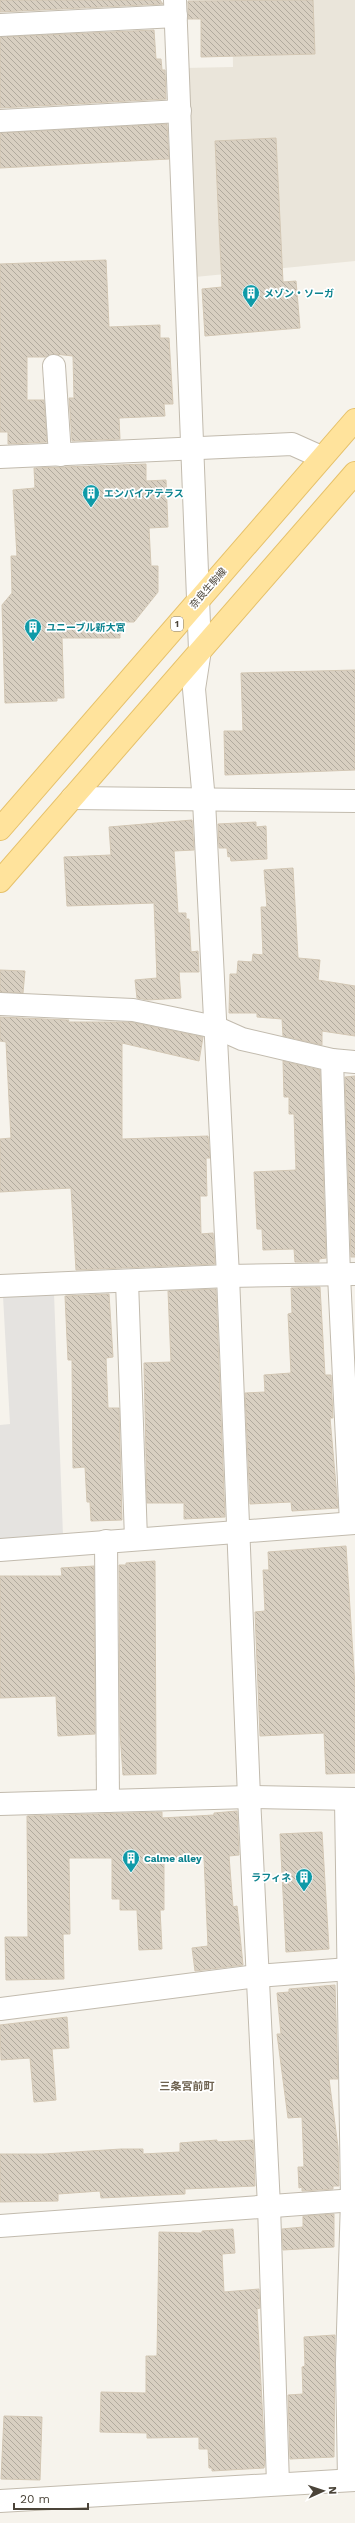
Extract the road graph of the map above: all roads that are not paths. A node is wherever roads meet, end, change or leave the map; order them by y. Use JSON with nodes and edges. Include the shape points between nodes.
{"nodes":[{"id":1,"x":175,"y":8,"type":"edge"},
{"id":2,"x":0,"y":25,"type":"edge"},
{"id":3,"x":180,"y":111,"type":"junction"},
{"id":4,"x":0,"y":121,"type":"edge"},
{"id":5,"x":54,"y":366,"type":"dead end"},
{"id":6,"x":355,"y":420,"type":"edge"},
{"id":7,"x":192,"y":449,"type":"junction"},
{"id":8,"x":60,"y":455,"type":"junction"},
{"id":9,"x":0,"y":457,"type":"edge"},
{"id":10,"x":321,"y":457,"type":"junction"},
{"id":11,"x":355,"y":473,"type":"edge"},
{"id":12,"x":198,"y":600,"type":"junction"},
{"id":13,"x":200,"y":650,"type":"junction"},
{"id":14,"x":72,"y":798,"type":"junction"},
{"id":15,"x":204,"y":800,"type":"junction"},
{"id":16,"x":355,"y":801,"type":"edge"},
{"id":17,"x":0,"y":829,"type":"edge"},
{"id":18,"x":0,"y":881,"type":"edge"},
{"id":19,"x":0,"y":1004,"type":"edge"},
{"id":20,"x":216,"y":1027,"type":"junction"},
{"id":21,"x":332,"y":1060,"type":"junction"},
{"id":22,"x":355,"y":1062,"type":"edge"},
{"id":23,"x":347,"y":1275,"type":"edge"},
{"id":24,"x":228,"y":1276,"type":"junction"},
{"id":25,"x":127,"y":1281,"type":"junction"},
{"id":26,"x":0,"y":1286,"type":"edge"},
{"id":27,"x":353,"y":1523,"type":"edge"},
{"id":28,"x":238,"y":1530,"type":"junction"},
{"id":29,"x":136,"y":1539,"type":"junction"},
{"id":30,"x":106,"y":1541,"type":"junction"},
{"id":31,"x":0,"y":1550,"type":"edge"},
{"id":32,"x":249,"y":1797,"type":"junction"},
{"id":33,"x":350,"y":1800,"type":"edge"},
{"id":34,"x":108,"y":1801,"type":"junction"},
{"id":35,"x":0,"y":1804,"type":"edge"},
{"id":36,"x":349,"y":1969,"type":"junction"},
{"id":37,"x":257,"y":1976,"type":"junction"},
{"id":38,"x":0,"y":2009,"type":"edge"},
{"id":39,"x":353,"y":2200,"type":"edge"},
{"id":40,"x":269,"y":2206,"type":"junction"},
{"id":41,"x":0,"y":2226,"type":"edge"},
{"id":42,"x":351,"y":2363,"type":"edge"},
{"id":43,"x":352,"y":2480,"type":"edge"},
{"id":44,"x":278,"y":2484,"type":"junction"},
{"id":45,"x":0,"y":2501,"type":"edge"}],
"edges":[{"from":1,"to":2,"type":"street"},
{"from":1,"to":3,"type":"street"},
{"from":3,"to":4,"type":"street"},
{"from":3,"to":7,"type":"street"},
{"from":5,"to":8,"type":"street"},
{"from":6,"to":10,"type":"main road","name":"奈良生駒線","number":"1"},
{"from":7,"to":8,"type":"street"},
{"from":7,"to":10,"type":"street","via":[[292,444]]},
{"from":7,"to":12,"type":"street"},
{"from":8,"to":9,"type":"street"},
{"from":10,"to":12,"type":"main road","name":"奈良生駒線","number":"1"},
{"from":11,"to":13,"type":"main road"},
{"from":12,"to":13,"type":"street"},
{"from":12,"to":17,"type":"main road","name":"奈良生駒線","number":"1"},
{"from":13,"to":14,"type":"main road"},
{"from":13,"to":15,"type":"street","via":[[194,689]]},
{"from":14,"to":15,"type":"street"},
{"from":14,"to":18,"type":"main road"},
{"from":15,"to":16,"type":"street"},
{"from":15,"to":20,"type":"street"},
{"from":19,"to":20,"type":"street","via":[[133,1010]]},
{"from":20,"to":21,"type":"street","via":[[242,1039]]},
{"from":20,"to":24,"type":"street"},
{"from":21,"to":22,"type":"street"},
{"from":21,"to":23,"type":"street"},
{"from":23,"to":24,"type":"street"},
{"from":23,"to":27,"type":"street"},
{"from":24,"to":25,"type":"street"},
{"from":24,"to":28,"type":"street"},
{"from":25,"to":26,"type":"street"},
{"from":25,"to":29,"type":"street"},
{"from":27,"to":28,"type":"street"},
{"from":28,"to":29,"type":"street"},
{"from":28,"to":32,"type":"street"},
{"from":29,"to":30,"type":"street"},
{"from":30,"to":31,"type":"street"},
{"from":30,"to":34,"type":"street"},
{"from":32,"to":33,"type":"street"},
{"from":32,"to":34,"type":"street"},
{"from":32,"to":37,"type":"street"},
{"from":33,"to":36,"type":"street"},
{"from":34,"to":35,"type":"street"},
{"from":36,"to":37,"type":"street"},
{"from":36,"to":39,"type":"street"},
{"from":37,"to":38,"type":"street"},
{"from":37,"to":40,"type":"street"},
{"from":39,"to":40,"type":"street"},
{"from":39,"to":42,"type":"street"},
{"from":40,"to":41,"type":"street"},
{"from":40,"to":44,"type":"street"},
{"from":42,"to":43,"type":"street"},
{"from":43,"to":44,"type":"street"},
{"from":44,"to":45,"type":"street"}]}
